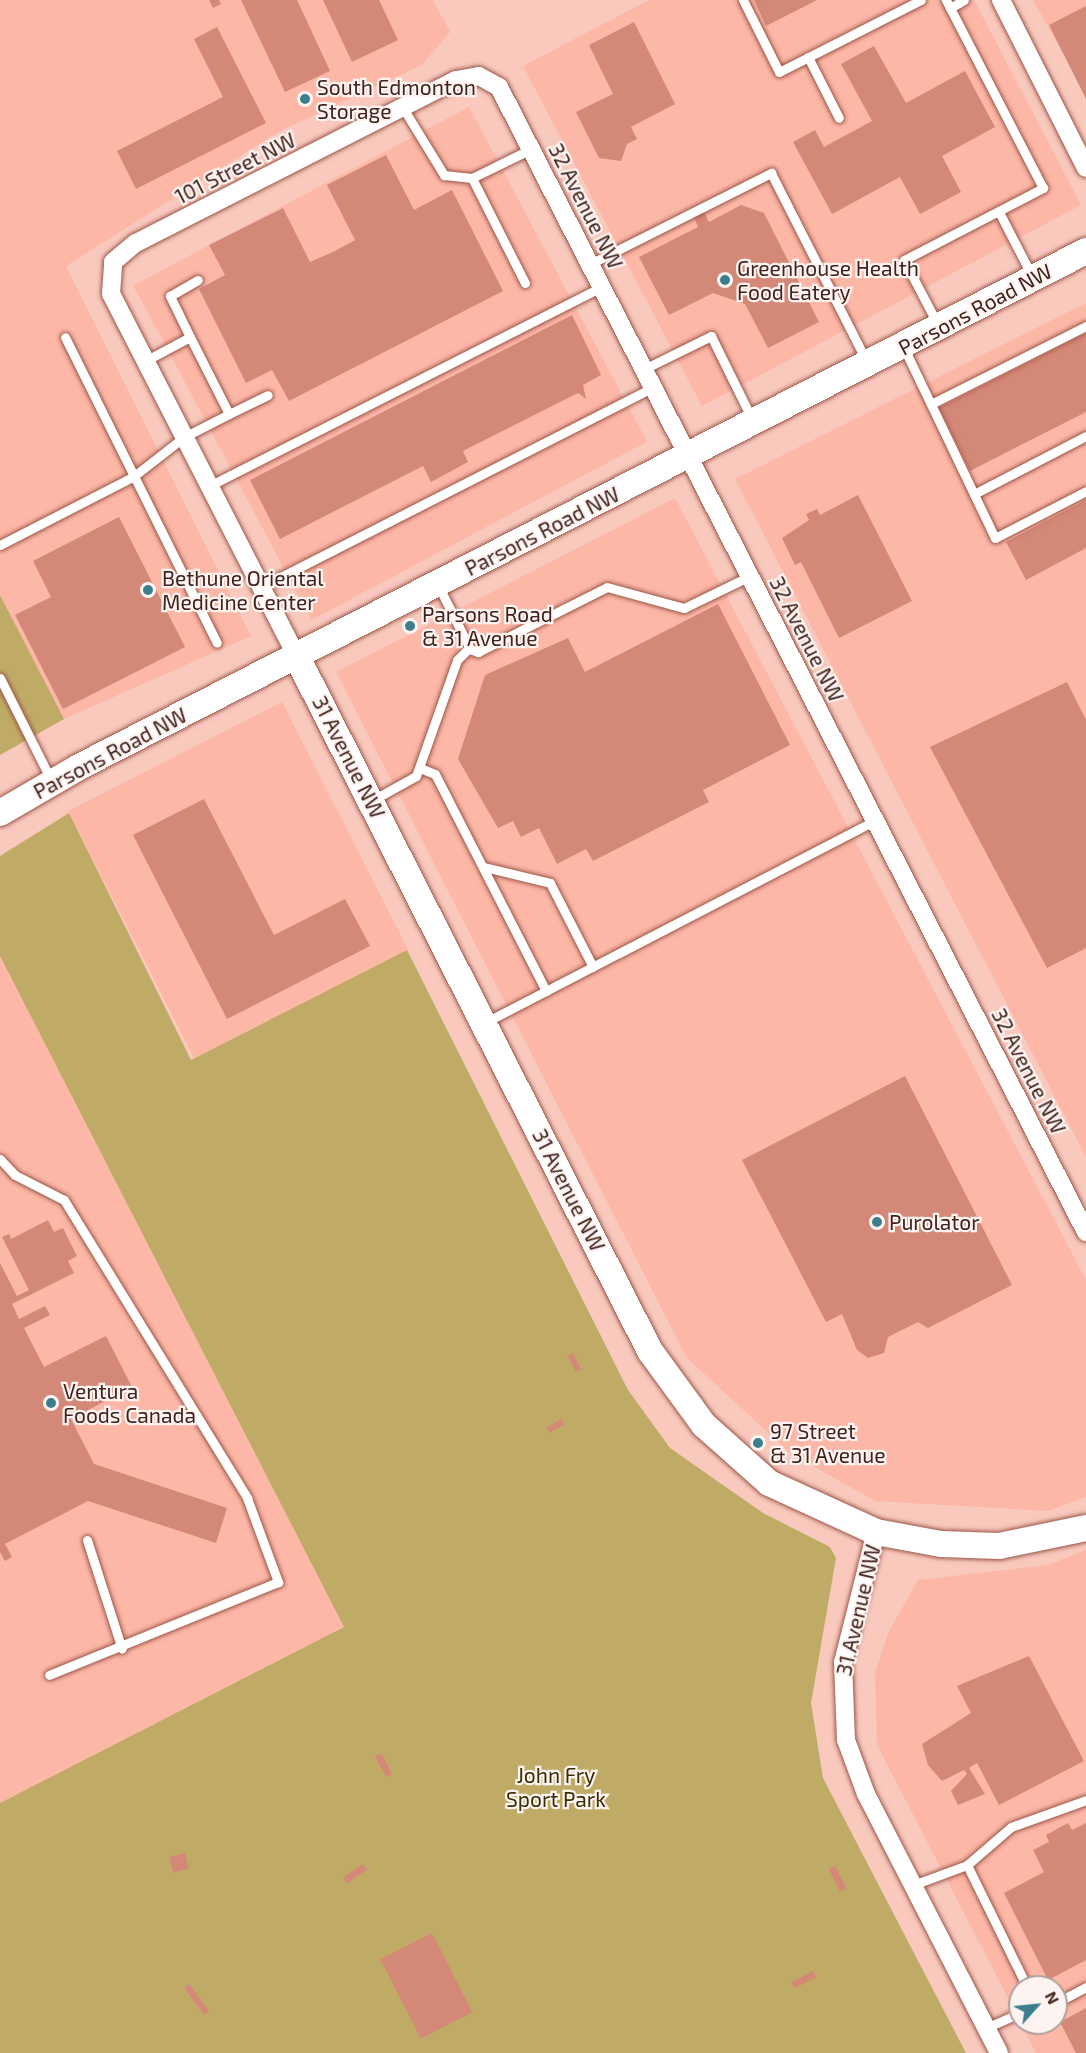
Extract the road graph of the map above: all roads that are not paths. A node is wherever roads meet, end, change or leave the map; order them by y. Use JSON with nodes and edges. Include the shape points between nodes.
{"nodes":[{"id":1,"x":743,"y":0,"type":"edge"},
{"id":2,"x":921,"y":0,"type":"edge"},
{"id":3,"x":964,"y":0,"type":"edge"},
{"id":4,"x":1007,"y":2,"type":"edge"},
{"id":5,"x":948,"y":4,"type":"edge"},
{"id":6,"x":808,"y":57,"type":"junction"},
{"id":7,"x":479,"y":76,"type":"joint"},
{"id":8,"x":403,"y":108,"type":"junction"},
{"id":9,"x":839,"y":118,"type":"dead end"},
{"id":10,"x":531,"y":149,"type":"junction"},
{"id":11,"x":1086,"y":168,"type":"edge"},
{"id":12,"x":472,"y":178,"type":"junction"},
{"id":13,"x":999,"y":212,"type":"junction"},
{"id":14,"x":1086,"y":251,"type":"edge"},
{"id":15,"x":113,"y":262,"type":"joint"},
{"id":16,"x":590,"y":264,"type":"junction"},
{"id":17,"x":1033,"y":278,"type":"junction"},
{"id":18,"x":198,"y":280,"type":"dead end"},
{"id":19,"x":525,"y":283,"type":"dead end"},
{"id":20,"x":601,"y":287,"type":"junction"},
{"id":21,"x":1086,"y":326,"type":"edge"},
{"id":22,"x":939,"y":327,"type":"junction"},
{"id":23,"x":65,"y":337,"type":"dead end"},
{"id":24,"x":190,"y":337,"type":"junction"},
{"id":25,"x":903,"y":346,"type":"junction"},
{"id":26,"x":145,"y":361,"type":"junction"},
{"id":27,"x":868,"y":364,"type":"junction"},
{"id":28,"x":644,"y":369,"type":"junction"},
{"id":29,"x":653,"y":387,"type":"junction"},
{"id":30,"x":268,"y":395,"type":"dead end"},
{"id":31,"x":931,"y":404,"type":"junction"},
{"id":32,"x":229,"y":414,"type":"junction"},
{"id":33,"x":754,"y":423,"type":"junction"},
{"id":34,"x":1086,"y":436,"type":"edge"},
{"id":35,"x":184,"y":437,"type":"junction"},
{"id":36,"x":688,"y":456,"type":"junction"},
{"id":37,"x":134,"y":476,"type":"junction"},
{"id":38,"x":209,"y":486,"type":"junction"},
{"id":39,"x":1086,"y":491,"type":"edge"},
{"id":40,"x":974,"y":494,"type":"junction"},
{"id":41,"x":0,"y":545,"type":"edge"},
{"id":42,"x":750,"y":576,"type":"junction"},
{"id":43,"x":438,"y":585,"type":"junction"},
{"id":44,"x":261,"y":587,"type":"junction"},
{"id":45,"x":217,"y":643,"type":"dead end"},
{"id":46,"x":469,"y":648,"type":"junction"},
{"id":47,"x":297,"y":657,"type":"junction"},
{"id":48,"x":0,"y":678,"type":"edge"},
{"id":49,"x":420,"y":768,"type":"junction"},
{"id":50,"x":52,"y":782,"type":"junction"},
{"id":51,"x":371,"y":801,"type":"junction"},
{"id":52,"x":0,"y":813,"type":"edge"},
{"id":53,"x":875,"y":820,"type":"junction"},
{"id":54,"x":484,"y":867,"type":"junction"},
{"id":55,"x":593,"y":967,"type":"junction"},
{"id":56,"x":546,"y":991,"type":"junction"},
{"id":57,"x":484,"y":1023,"type":"junction"},
{"id":58,"x":0,"y":1159,"type":"edge"},
{"id":59,"x":1086,"y":1232,"type":"edge"},
{"id":60,"x":1086,"y":1528,"type":"edge"},
{"id":61,"x":876,"y":1532,"type":"junction"},
{"id":62,"x":87,"y":1540,"type":"dead end"},
{"id":63,"x":122,"y":1649,"type":"junction"},
{"id":64,"x":49,"y":1675,"type":"dead end"},
{"id":65,"x":1086,"y":1800,"type":"edge"},
{"id":66,"x":967,"y":1865,"type":"junction"},
{"id":67,"x":913,"y":1886,"type":"junction"},
{"id":68,"x":1021,"y":1975,"type":"edge"},
{"id":69,"x":1086,"y":1987,"type":"edge"},
{"id":70,"x":1068,"y":1997,"type":"edge"},
{"id":71,"x":1008,"y":2018,"type":"edge"},
{"id":72,"x":986,"y":2028,"type":"junction"},
{"id":73,"x":999,"y":2053,"type":"edge"}],
"edges":[{"from":1,"to":6,"type":"lane","via":[[779,72]]},
{"from":2,"to":6,"type":"lane"},
{"from":3,"to":5,"type":"lane"},
{"from":4,"to":11,"type":"street"},
{"from":5,"to":13,"type":"lane","via":[[1043,188]]},
{"from":6,"to":9,"type":"lane"},
{"from":7,"to":8,"type":"street","name":"101 Street NW","via":[[456,80]]},
{"from":7,"to":10,"type":"street","name":"32 Avenue NW","via":[[499,87]]},
{"from":8,"to":12,"type":"lane","via":[[444,175]]},
{"from":8,"to":15,"type":"street","name":"101 Street NW","via":[[136,243]]},
{"from":10,"to":12,"type":"lane"},
{"from":10,"to":16,"type":"street","name":"32 Avenue NW"},
{"from":12,"to":19,"type":"lane"},
{"from":13,"to":17,"type":"lane"},
{"from":13,"to":22,"type":"lane","via":[[904,260]]},
{"from":14,"to":17,"type":"street","name":"Parsons Road NW"},
{"from":15,"to":26,"type":"street","name":"31 Avenue NW","via":[[111,294]]},
{"from":16,"to":20,"type":"street","name":"32 Avenue NW"},
{"from":16,"to":27,"type":"lane","via":[[771,173]]},
{"from":17,"to":22,"type":"street","name":"Parsons Road NW"},
{"from":18,"to":24,"type":"lane","via":[[170,296]]},
{"from":20,"to":28,"type":"street","name":"32 Avenue NW"},
{"from":20,"to":38,"type":"lane"},
{"from":21,"to":31,"type":"lane"},
{"from":22,"to":25,"type":"street","name":"Parsons Road NW"},
{"from":23,"to":37,"type":"lane"},
{"from":24,"to":26,"type":"lane"},
{"from":24,"to":32,"type":"lane"},
{"from":25,"to":27,"type":"street","name":"Parsons Road NW"},
{"from":25,"to":31,"type":"lane"},
{"from":26,"to":35,"type":"street","name":"31 Avenue NW"},
{"from":27,"to":33,"type":"street","name":"Parsons Road NW"},
{"from":28,"to":29,"type":"street","name":"32 Avenue NW"},
{"from":28,"to":33,"type":"lane","via":[[711,336]]},
{"from":29,"to":36,"type":"street","name":"32 Avenue NW"},
{"from":29,"to":44,"type":"lane"},
{"from":30,"to":32,"type":"lane"},
{"from":31,"to":40,"type":"lane"},
{"from":32,"to":35,"type":"lane"},
{"from":33,"to":36,"type":"street","name":"Parsons Road NW"},
{"from":34,"to":40,"type":"lane"},
{"from":35,"to":37,"type":"lane"},
{"from":35,"to":38,"type":"street","name":"31 Avenue NW"},
{"from":36,"to":42,"type":"street","name":"32 Avenue NW"},
{"from":36,"to":43,"type":"street","name":"Parsons Road NW"},
{"from":37,"to":41,"type":"lane"},
{"from":37,"to":45,"type":"lane"},
{"from":38,"to":44,"type":"street","name":"31 Avenue NW"},
{"from":39,"to":40,"type":"lane","via":[[995,538]]},
{"from":42,"to":46,"type":"lane","via":[[680,609],[607,587],[483,651]]},
{"from":42,"to":53,"type":"street","name":"32 Avenue NW"},
{"from":43,"to":46,"type":"lane"},
{"from":43,"to":47,"type":"street","name":"Parsons Road NW"},
{"from":44,"to":47,"type":"street","name":"31 Avenue NW"},
{"from":46,"to":49,"type":"lane","via":[[457,660]]},
{"from":47,"to":50,"type":"street","name":"Parsons Road NW"},
{"from":47,"to":51,"type":"street","name":"31 Avenue NW"},
{"from":48,"to":50,"type":"lane"},
{"from":49,"to":51,"type":"lane","via":[[412,780]]},
{"from":49,"to":54,"type":"lane","via":[[435,774]]},
{"from":50,"to":52,"type":"street","name":"Parsons Road NW"},
{"from":51,"to":57,"type":"street","name":"31 Avenue NW"},
{"from":53,"to":55,"type":"lane"},
{"from":53,"to":59,"type":"street","name":"32 Avenue NW"},
{"from":54,"to":55,"type":"lane","via":[[550,884]]},
{"from":54,"to":56,"type":"lane"},
{"from":55,"to":56,"type":"lane"},
{"from":56,"to":57,"type":"lane"},
{"from":57,"to":61,"type":"street","name":"31 Avenue NW","via":[[650,1351],[684,1403],[769,1483]]},
{"from":58,"to":63,"type":"lane","via":[[15,1175],[64,1200],[247,1498],[278,1582]]},
{"from":60,"to":61,"type":"street","via":[[999,1546],[941,1544]]},
{"from":61,"to":67,"type":"street","name":"31 Avenue NW","via":[[843,1662],[841,1707],[854,1766]]},
{"from":62,"to":63,"type":"lane"},
{"from":63,"to":64,"type":"lane"},
{"from":65,"to":66,"type":"lane","via":[[1011,1827]]},
{"from":66,"to":67,"type":"lane"},
{"from":66,"to":68,"type":"lane"},
{"from":67,"to":72,"type":"street","name":"31 Avenue NW"},
{"from":69,"to":70,"type":"lane"},
{"from":71,"to":72,"type":"lane"},
{"from":72,"to":73,"type":"street","name":"31 Avenue NW"}]}
